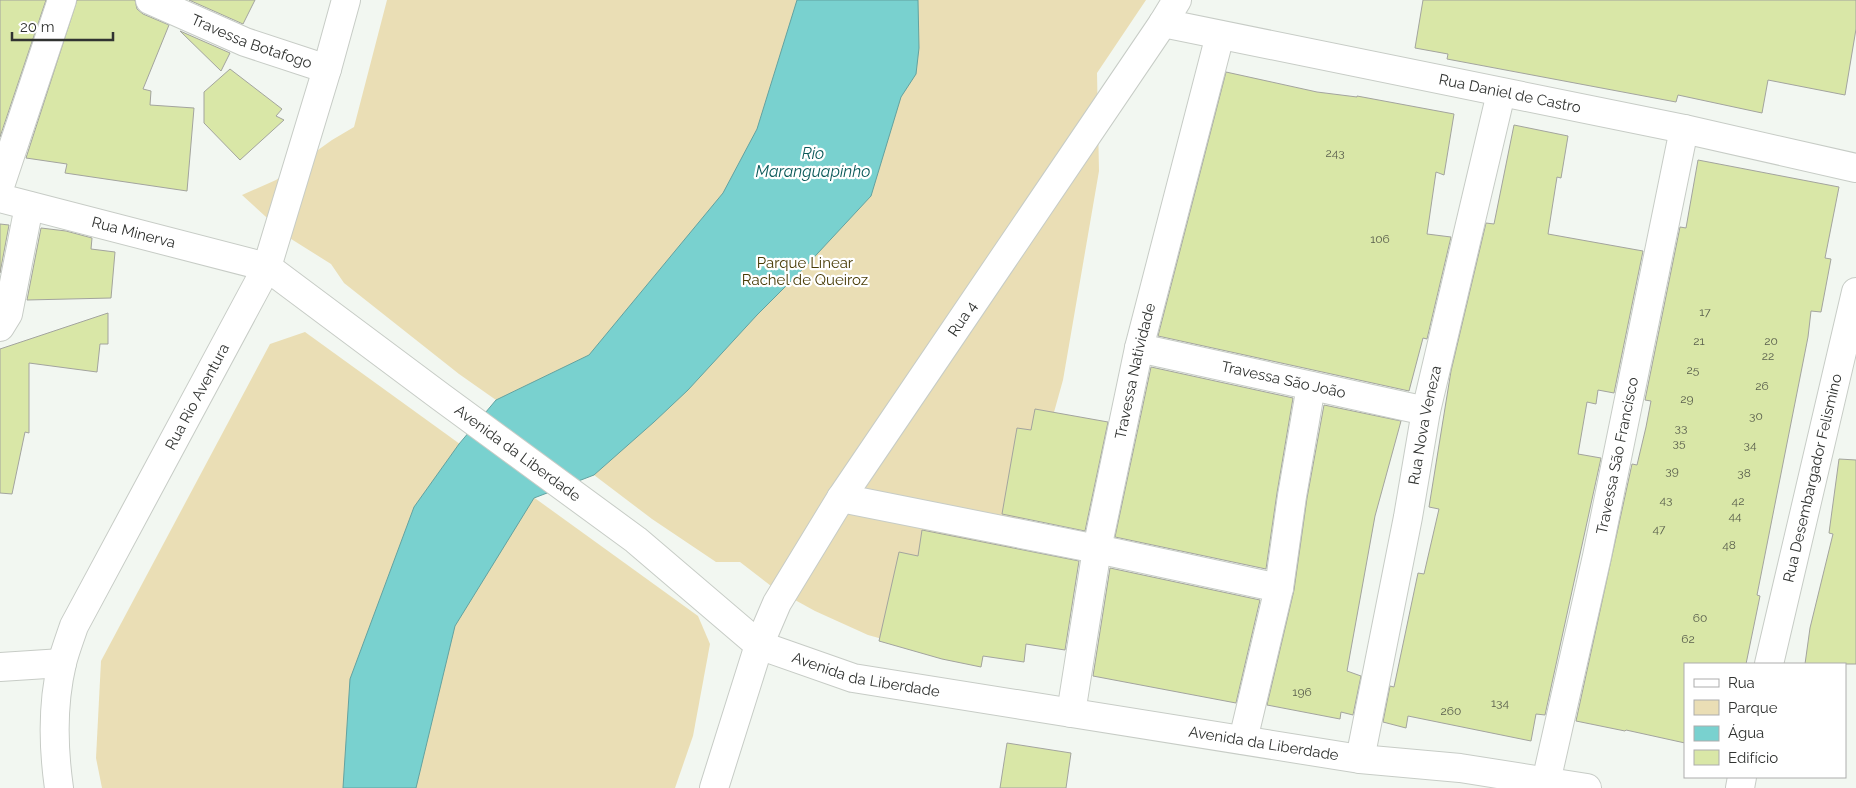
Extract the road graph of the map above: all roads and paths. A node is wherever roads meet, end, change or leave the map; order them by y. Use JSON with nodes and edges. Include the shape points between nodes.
{"nodes":[{"id":1,"x":62,"y":0,"type":"edge"},
{"id":2,"x":150,"y":0,"type":"edge"},
{"id":3,"x":346,"y":0,"type":"edge"},
{"id":4,"x":1177,"y":0,"type":"edge"},
{"id":5,"x":1163,"y":23,"type":"junction"},
{"id":6,"x":1220,"y":35,"type":"junction"},
{"id":7,"x":327,"y":69,"type":"junction"},
{"id":8,"x":1501,"y":93,"type":"junction"},
{"id":9,"x":1684,"y":129,"type":"junction"},
{"id":10,"x":1856,"y":168,"type":"edge"},
{"id":11,"x":0,"y":186,"type":"edge"},
{"id":12,"x":0,"y":198,"type":"edge"},
{"id":13,"x":30,"y":206,"type":"junction"},
{"id":14,"x":267,"y":267,"type":"junction"},
{"id":15,"x":1856,"y":292,"type":"edge"},
{"id":16,"x":0,"y":328,"type":"edge"},
{"id":17,"x":1139,"y":348,"type":"junction"},
{"id":18,"x":1311,"y":386,"type":"junction"},
{"id":19,"x":1426,"y":411,"type":"junction"},
{"id":20,"x":841,"y":498,"type":"junction"},
{"id":21,"x":1097,"y":549,"type":"junction"},
{"id":22,"x":1279,"y":588,"type":"junction"},
{"id":23,"x":759,"y":645,"type":"junction"},
{"id":24,"x":62,"y":662,"type":"junction"},
{"id":25,"x":1769,"y":663,"type":"edge"},
{"id":26,"x":0,"y":667,"type":"edge"},
{"id":27,"x":1072,"y":713,"type":"junction"},
{"id":28,"x":1243,"y":740,"type":"junction"},
{"id":29,"x":1360,"y":759,"type":"junction"},
{"id":30,"x":1458,"y":778,"type":"edge"},
{"id":31,"x":1546,"y":782,"type":"junction"},
{"id":32,"x":59,"y":788,"type":"edge"},
{"id":33,"x":714,"y":788,"type":"edge"},
{"id":34,"x":1588,"y":788,"type":"edge"}],
"edges":[{"from":1,"to":11,"type":"street"},
{"from":2,"to":7,"type":"street","name":"Travessa Botafogo","via":[[245,42]]},
{"from":3,"to":7,"type":"street","name":"Rua Rio Aventura"},
{"from":4,"to":5,"type":"street","name":"Rua 4"},
{"from":5,"to":6,"type":"street","name":"Rua Daniel de Castro"},
{"from":5,"to":20,"type":"street","name":"Rua 4"},
{"from":6,"to":8,"type":"street","name":"Rua Daniel de Castro"},
{"from":6,"to":17,"type":"street","name":"Travessa Natividade"},
{"from":7,"to":14,"type":"street","name":"Rua Rio Aventura"},
{"from":8,"to":9,"type":"street","name":"Rua Daniel de Castro"},
{"from":8,"to":19,"type":"street","name":"Rua Nova Veneza"},
{"from":9,"to":10,"type":"street","name":"Rua Daniel de Castro"},
{"from":9,"to":31,"type":"street","name":"Travessa São Francisco","via":[[1597,556]]},
{"from":12,"to":13,"type":"street","name":"Rua Minerva"},
{"from":13,"to":14,"type":"street","name":"Rua Minerva"},
{"from":13,"to":16,"type":"street","via":[[8,314]]},
{"from":14,"to":23,"type":"street","name":"Avenida da Liberdade","via":[[636,540]]},
{"from":14,"to":24,"type":"street","name":"Rua Rio Aventura","via":[[74,626]]},
{"from":15,"to":25,"type":"street","name":"Rua Desembargador Felismino"},
{"from":17,"to":18,"type":"street","name":"Travessa São João"},
{"from":17,"to":21,"type":"street","name":"Travessa Natividade"},
{"from":18,"to":19,"type":"street","name":"Travessa São João"},
{"from":18,"to":22,"type":"street"},
{"from":19,"to":29,"type":"street","name":"Rua Nova Veneza"},
{"from":20,"to":21,"type":"street"},
{"from":20,"to":23,"type":"street","name":"Rua 4","via":[[777,603]]},
{"from":21,"to":22,"type":"street"},
{"from":21,"to":27,"type":"street","name":"Travessa Natividade"},
{"from":22,"to":28,"type":"street"},
{"from":23,"to":27,"type":"street","name":"Avenida da Liberdade","via":[[853,678]]},
{"from":23,"to":33,"type":"street","name":"Rua 4"},
{"from":24,"to":26,"type":"street"},
{"from":24,"to":32,"type":"street","name":"Rua Rio Aventura","via":[[55,711],[54,753]]},
{"from":27,"to":28,"type":"street","name":"Avenida da Liberdade"},
{"from":28,"to":29,"type":"street","name":"Avenida da Liberdade"},
{"from":29,"to":30,"type":"street","name":"Avenida da Liberdade"},
{"from":30,"to":31,"type":"street","name":"Avenida da Liberdade"},
{"from":31,"to":34,"type":"street","name":"Avenida da Liberdade"}]}
